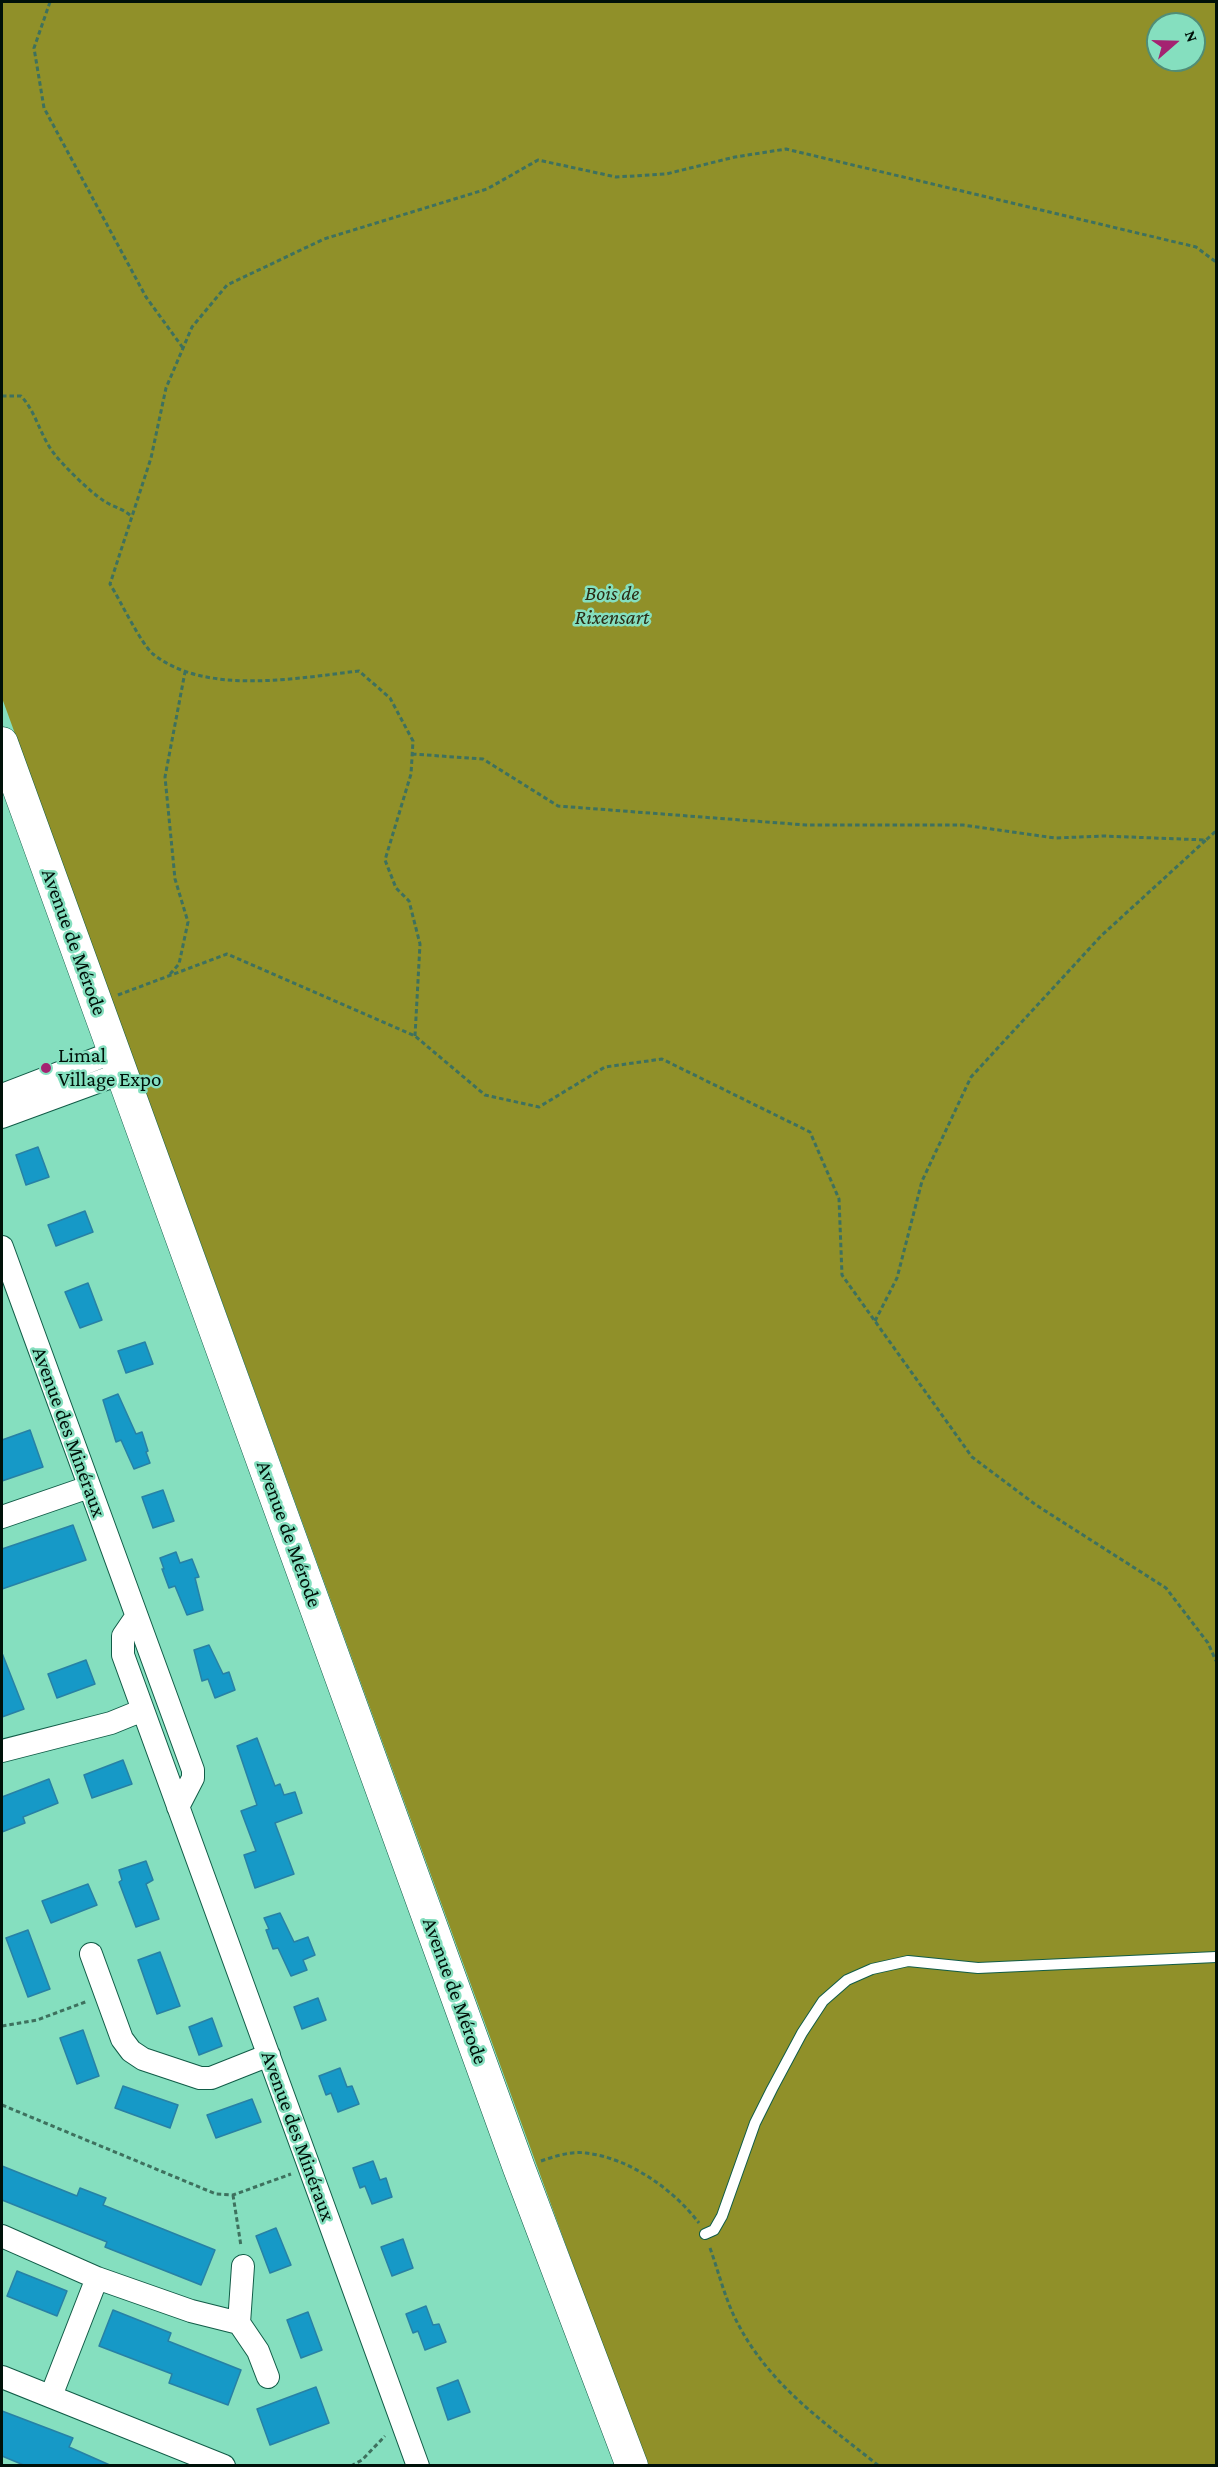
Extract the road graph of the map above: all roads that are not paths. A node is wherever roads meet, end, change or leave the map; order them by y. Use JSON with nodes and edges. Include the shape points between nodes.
{"nodes":[{"id":1,"x":2,"y":743,"type":"edge"},
{"id":2,"x":118,"y":1063,"type":"junction"},
{"id":3,"x":2,"y":1095,"type":"edge"},
{"id":4,"x":2,"y":1118,"type":"edge"},
{"id":5,"x":2,"y":1247,"type":"edge"},
{"id":6,"x":6,"y":1274,"type":"edge"},
{"id":7,"x":89,"y":1487,"type":"junction"},
{"id":8,"x":2,"y":1517,"type":"edge"},
{"id":9,"x":136,"y":1617,"type":"junction"},
{"id":10,"x":143,"y":1710,"type":"junction"},
{"id":11,"x":2,"y":1751,"type":"edge"},
{"id":12,"x":178,"y":1808,"type":"junction"},
{"id":13,"x":91,"y":1954,"type":"dead end"},
{"id":14,"x":1216,"y":1957,"type":"edge"},
{"id":15,"x":269,"y":2055,"type":"junction"},
{"id":16,"x":705,"y":2234,"type":"road end"},
{"id":17,"x":2,"y":2236,"type":"edge"},
{"id":18,"x":243,"y":2266,"type":"road end"},
{"id":19,"x":97,"y":2278,"type":"junction"},
{"id":20,"x":239,"y":2323,"type":"junction"},
{"id":21,"x":577,"y":2325,"type":"junction"},
{"id":22,"x":2,"y":2377,"type":"edge"},
{"id":23,"x":268,"y":2377,"type":"dead end"},
{"id":24,"x":51,"y":2396,"type":"junction"},
{"id":25,"x":224,"y":2466,"type":"edge"},
{"id":26,"x":418,"y":2466,"type":"edge"},
{"id":27,"x":616,"y":2466,"type":"edge"},
{"id":28,"x":632,"y":2466,"type":"edge"}],
"edges":[{"from":1,"to":2,"type":"street","name":"Avenue de Mérode"},
{"from":2,"to":3,"type":"street"},
{"from":2,"to":4,"type":"street"},
{"from":2,"to":21,"type":"street","name":"Avenue de Mérode"},
{"from":5,"to":6,"type":"street","name":"Avenue des Minéraux"},
{"from":6,"to":7,"type":"street","name":"Avenue des Minéraux"},
{"from":7,"to":8,"type":"street"},
{"from":7,"to":9,"type":"street","name":"Avenue des Minéraux"},
{"from":9,"to":10,"type":"street","name":"Avenue des Minéraux","via":[[122,1644]]},
{"from":9,"to":12,"type":"street","name":"Avenue des Minéraux","via":[[193,1770]]},
{"from":10,"to":11,"type":"street","via":[[111,1723]]},
{"from":10,"to":12,"type":"street","name":"Avenue des Minéraux"},
{"from":12,"to":15,"type":"street","name":"Avenue des Minéraux"},
{"from":13,"to":15,"type":"street","via":[[122,2039],[143,2059],[211,2078]]},
{"from":14,"to":16,"type":"lane","via":[[978,1968],[908,1961],[872,1969],[847,1980],[823,2001],[802,2033],[755,2123],[722,2216],[714,2230]]},
{"from":15,"to":26,"type":"street","name":"Avenue des Minéraux"},
{"from":17,"to":19,"type":"street"},
{"from":18,"to":20,"type":"street"},
{"from":19,"to":20,"type":"street","via":[[191,2311]]},
{"from":19,"to":24,"type":"street"},
{"from":20,"to":23,"type":"street","via":[[258,2351]]},
{"from":21,"to":27,"type":"street","name":"Avenue de Mérode","via":[[599,2419]]},
{"from":21,"to":28,"type":"street","name":"Avenue de Mérode"},
{"from":22,"to":24,"type":"street"},
{"from":24,"to":25,"type":"street"}]}
